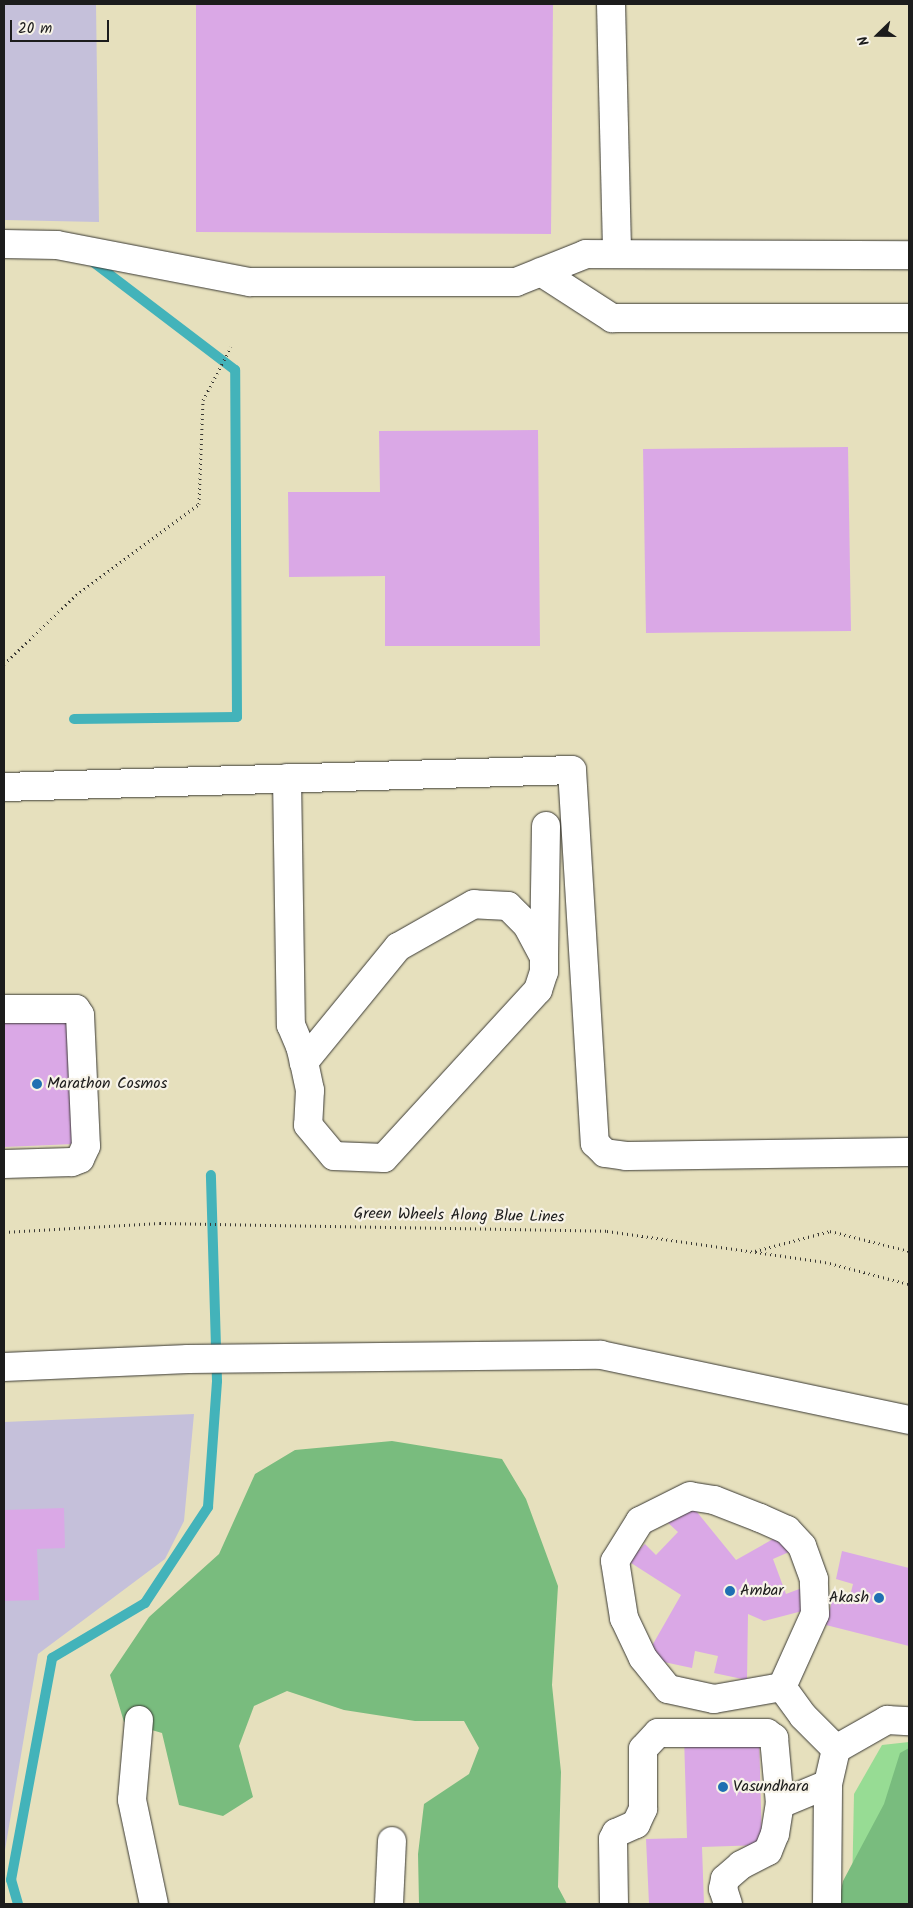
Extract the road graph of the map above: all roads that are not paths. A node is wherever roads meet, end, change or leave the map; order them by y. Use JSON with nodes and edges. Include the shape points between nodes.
{"nodes":[{"id":1,"x":611,"y":4,"type":"edge"},
{"id":2,"x":4,"y":244,"type":"edge"},
{"id":3,"x":617,"y":254,"type":"junction"},
{"id":4,"x":909,"y":255,"type":"edge"},
{"id":5,"x":541,"y":272,"type":"junction"},
{"id":6,"x":909,"y":318,"type":"edge"},
{"id":7,"x":287,"y":778,"type":"junction"},
{"id":8,"x":4,"y":787,"type":"edge"},
{"id":9,"x":546,"y":826,"type":"dead end"},
{"id":10,"x":544,"y":956,"type":"junction"},
{"id":11,"x":4,"y":1009,"type":"edge"},
{"id":12,"x":304,"y":1062,"type":"junction"},
{"id":13,"x":909,"y":1152,"type":"edge"},
{"id":14,"x":4,"y":1164,"type":"edge"},
{"id":15,"x":4,"y":1367,"type":"edge"},
{"id":16,"x":909,"y":1420,"type":"edge"},
{"id":17,"x":782,"y":1688,"type":"junction"},
{"id":18,"x":139,"y":1720,"type":"dead end"},
{"id":19,"x":909,"y":1721,"type":"edge"},
{"id":20,"x":836,"y":1749,"type":"junction"},
{"id":21,"x":828,"y":1784,"type":"junction"},
{"id":22,"x":780,"y":1804,"type":"junction"},
{"id":23,"x":392,"y":1841,"type":"dead end"},
{"id":24,"x":154,"y":1904,"type":"edge"},
{"id":25,"x":389,"y":1904,"type":"edge"},
{"id":26,"x":614,"y":1904,"type":"edge"},
{"id":27,"x":728,"y":1904,"type":"edge"},
{"id":28,"x":827,"y":1904,"type":"edge"}],
"edges":[{"from":1,"to":3,"type":"street"},
{"from":2,"to":5,"type":"street","via":[[57,245],[250,282],[516,282]]},
{"from":3,"to":4,"type":"street"},
{"from":3,"to":5,"type":"street","via":[[586,254]]},
{"from":5,"to":6,"type":"street","via":[[612,318]]},
{"from":7,"to":8,"type":"street"},
{"from":7,"to":12,"type":"street","via":[[291,1025]]},
{"from":7,"to":13,"type":"street","via":[[572,770],[595,1142],[605,1153],[626,1156]]},
{"from":9,"to":10,"type":"street"},
{"from":10,"to":12,"type":"street","via":[[527,925],[508,906],[474,904],[398,947]]},
{"from":10,"to":12,"type":"street","via":[[544,972],[538,990],[384,1158],[334,1156],[320,1143],[308,1125],[310,1090]]},
{"from":11,"to":14,"type":"street","via":[[76,1009],[80,1015],[86,1146],[80,1160],[72,1162]]},
{"from":15,"to":16,"type":"street","via":[[233,1358],[601,1355]]},
{"from":17,"to":17,"type":"street","via":[[714,1699],[668,1689],[643,1658],[624,1618],[615,1561],[640,1521],[690,1496],[714,1500],[787,1530],[802,1546],[814,1579],[815,1614]]},
{"from":17,"to":20,"type":"street","via":[[803,1716]]},
{"from":18,"to":24,"type":"street","via":[[132,1800]]},
{"from":19,"to":20,"type":"street","via":[[887,1720]]},
{"from":20,"to":21,"type":"street"},
{"from":21,"to":22,"type":"street"},
{"from":21,"to":28,"type":"street"},
{"from":22,"to":26,"type":"street","via":[[774,1738],[767,1733],[658,1733],[643,1749],[644,1784],[636,1824],[616,1833],[613,1839]]},
{"from":22,"to":27,"type":"street","via":[[775,1834],[768,1851],[740,1865],[725,1879]]},
{"from":23,"to":25,"type":"street"}]}
